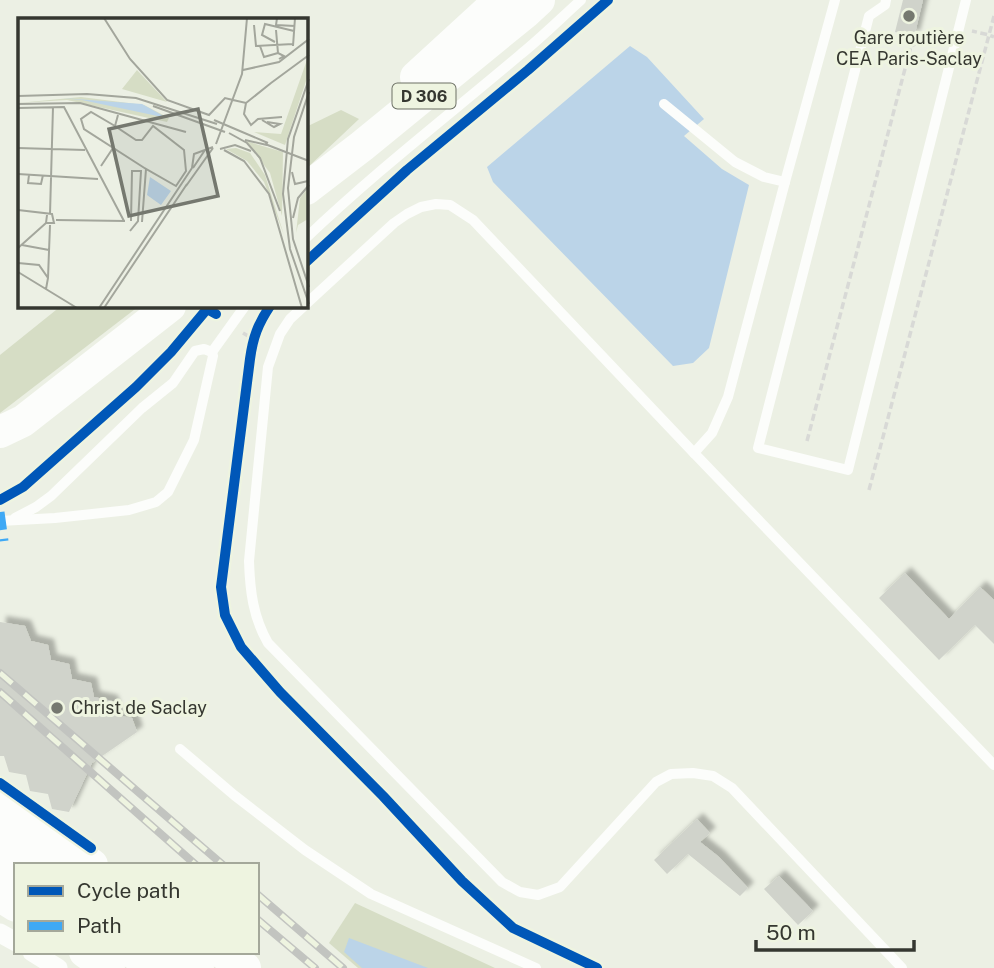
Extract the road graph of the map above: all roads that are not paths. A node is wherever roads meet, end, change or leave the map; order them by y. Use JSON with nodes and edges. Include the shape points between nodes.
{"nodes":[{"id":1,"x":500,"y":0,"type":"edge"},
{"id":2,"x":539,"y":0,"type":"edge"},
{"id":3,"x":581,"y":0,"type":"edge"},
{"id":4,"x":835,"y":0,"type":"edge"},
{"id":5,"x":886,"y":0,"type":"edge"},
{"id":6,"x":966,"y":0,"type":"edge"},
{"id":7,"x":664,"y":104,"type":"dead end"},
{"id":8,"x":785,"y":182,"type":"junction"},
{"id":9,"x":308,"y":184,"type":"edge"},
{"id":10,"x":308,"y":186,"type":"edge"},
{"id":11,"x":308,"y":236,"type":"edge"},
{"id":12,"x":308,"y":302,"type":"edge"},
{"id":13,"x":167,"y":308,"type":"edge"},
{"id":14,"x":244,"y":308,"type":"edge"},
{"id":15,"x":302,"y":308,"type":"edge"},
{"id":16,"x":212,"y":352,"type":"junction"},
{"id":17,"x":12,"y":426,"type":"edge"},
{"id":18,"x":0,"y":447,"type":"edge"},
{"id":19,"x":694,"y":453,"type":"junction"},
{"id":20,"x":12,"y":519,"type":"junction"},
{"id":21,"x":0,"y":521,"type":"edge"},
{"id":22,"x":180,"y":749,"type":"dead end"},
{"id":23,"x":992,"y":760,"type":"edge"},
{"id":24,"x":0,"y":801,"type":"edge"},
{"id":25,"x":0,"y":835,"type":"edge"},
{"id":26,"x":41,"y":863,"type":"edge"},
{"id":27,"x":89,"y":863,"type":"edge"},
{"id":28,"x":35,"y":954,"type":"edge"},
{"id":29,"x":88,"y":954,"type":"edge"},
{"id":30,"x":135,"y":954,"type":"edge"},
{"id":31,"x":178,"y":954,"type":"edge"},
{"id":32,"x":224,"y":954,"type":"edge"},
{"id":33,"x":58,"y":968,"type":"edge"},
{"id":34,"x":109,"y":968,"type":"edge"},
{"id":35,"x":155,"y":968,"type":"edge"},
{"id":36,"x":198,"y":968,"type":"edge"},
{"id":37,"x":245,"y":968,"type":"edge"},
{"id":38,"x":536,"y":968,"type":"edge"},
{"id":39,"x":902,"y":968,"type":"edge"}],
"edges":[{"from":1,"to":9,"type":"main road","number":"D 306","via":[[357,131]]},
{"from":2,"to":10,"type":"main road","number":"D 306"},
{"from":3,"to":11,"type":"lane"},
{"from":4,"to":8,"type":"lane"},
{"from":5,"to":6,"type":"lane","via":[[869,16],[758,448],[848,470]]},
{"from":7,"to":8,"type":"lane","via":[[735,162]]},
{"from":8,"to":19,"type":"lane","via":[[728,397],[712,433]]},
{"from":12,"to":19,"type":"lane","via":[[401,218],[421,207],[450,205],[473,220]]},
{"from":13,"to":17,"type":"main road"},
{"from":14,"to":16,"type":"lane"},
{"from":15,"to":39,"type":"lane","via":[[280,334],[268,367],[248,561],[259,628],[268,643],[502,882],[520,892],[538,895],[560,887],[656,782],[671,774],[713,776],[732,788]]},
{"from":16,"to":20,"type":"lane","via":[[195,351],[173,383],[51,496]]},
{"from":16,"to":20,"type":"lane","via":[[194,440],[168,492],[156,502],[129,510]]},
{"from":17,"to":18,"type":"main road"},
{"from":19,"to":23,"type":"lane"},
{"from":20,"to":21,"type":"lane"},
{"from":22,"to":38,"type":"lane","via":[[305,850],[371,894]]},
{"from":24,"to":27,"type":"main road"},
{"from":25,"to":26,"type":"main road"},
{"from":28,"to":33,"type":"street"},
{"from":29,"to":34,"type":"main road"},
{"from":30,"to":35,"type":"main road"},
{"from":31,"to":36,"type":"main road"},
{"from":32,"to":37,"type":"main road"}]}
